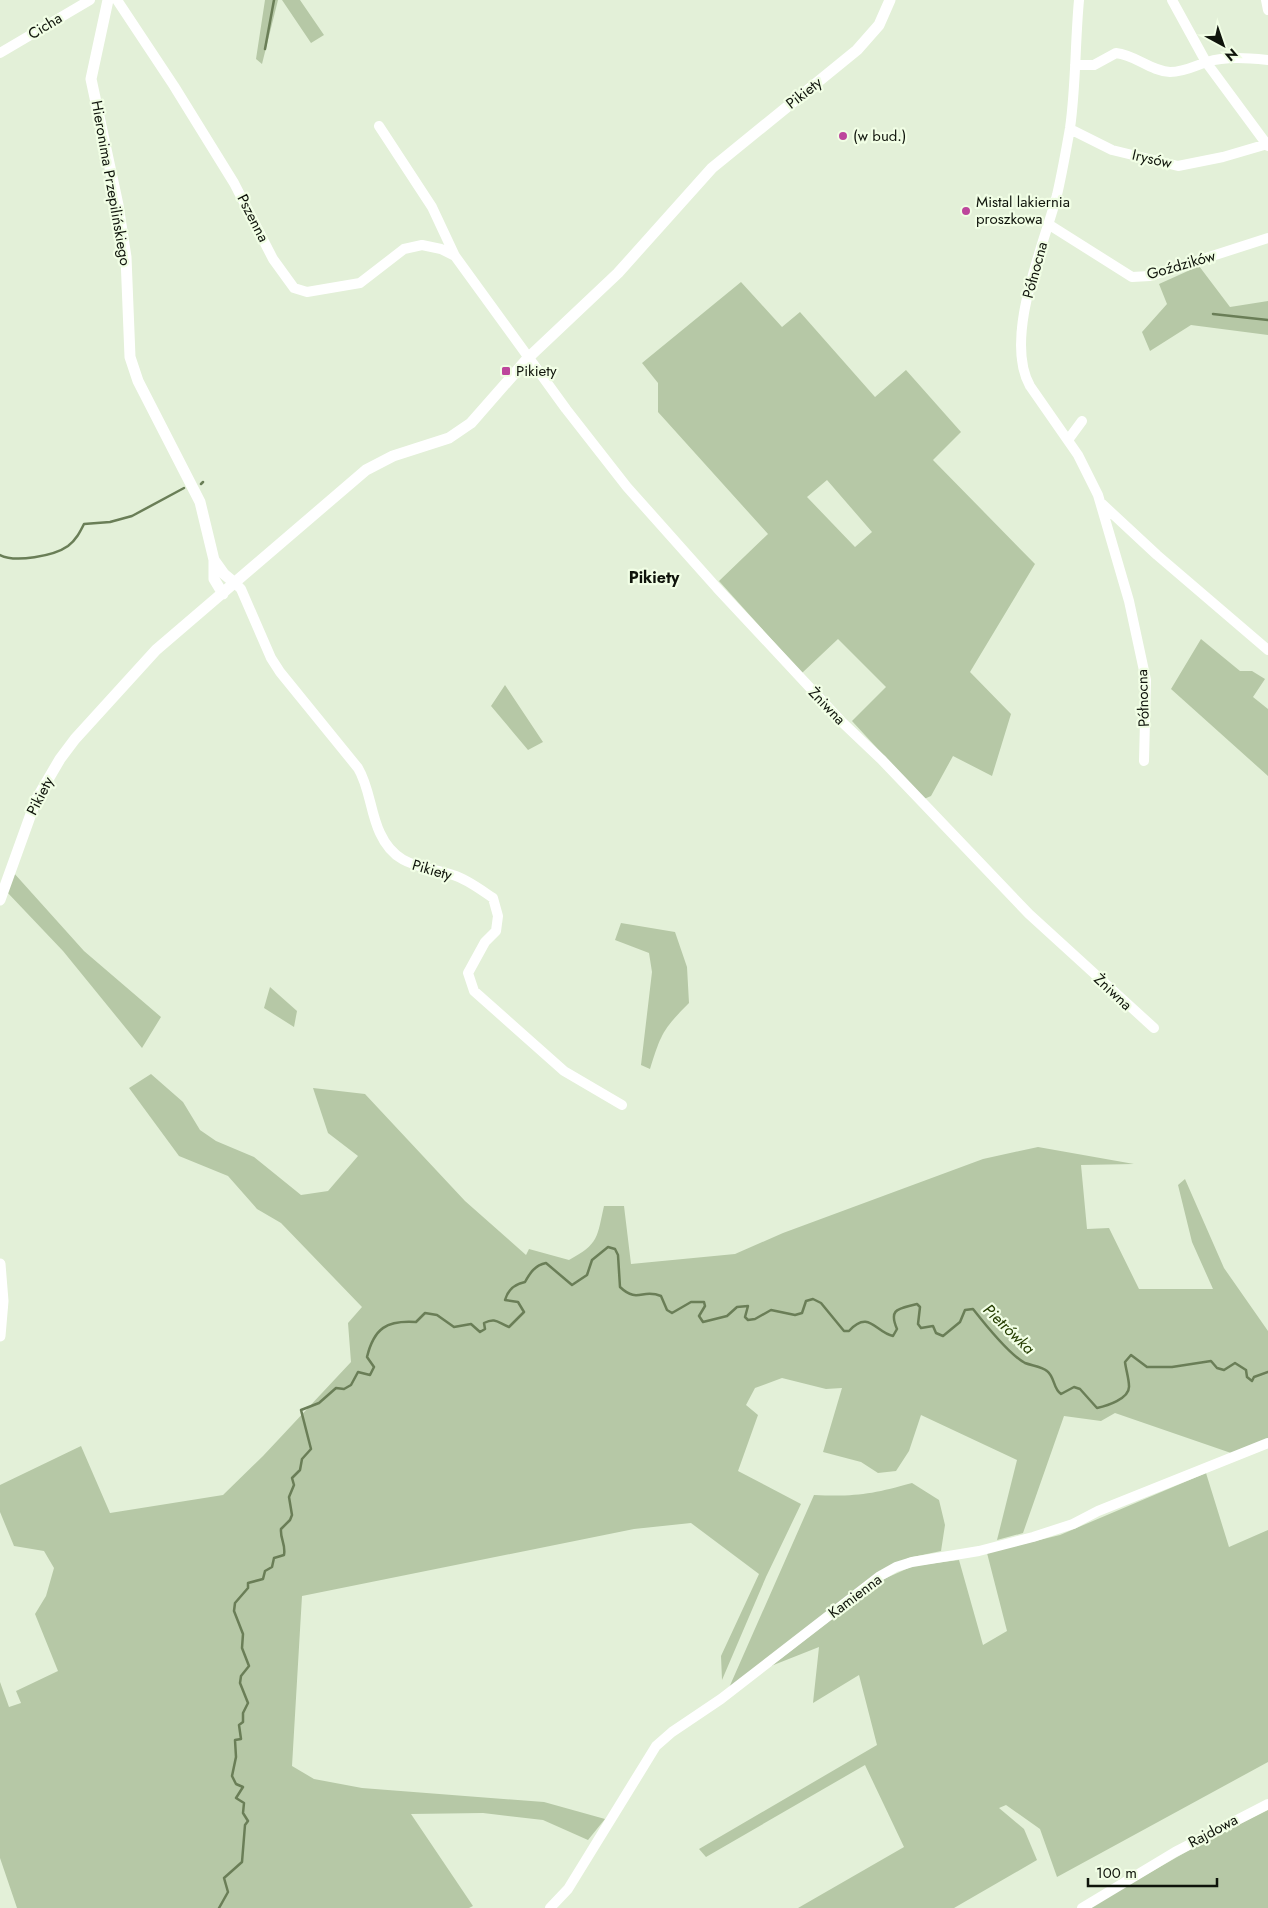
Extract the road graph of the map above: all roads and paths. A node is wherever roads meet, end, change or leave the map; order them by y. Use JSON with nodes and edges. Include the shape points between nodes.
{"nodes":[{"id":1,"x":90,"y":0,"type":"edge"},
{"id":2,"x":108,"y":0,"type":"edge"},
{"id":3,"x":117,"y":0,"type":"edge"},
{"id":4,"x":890,"y":0,"type":"edge"},
{"id":5,"x":1079,"y":0,"type":"edge"},
{"id":6,"x":1172,"y":0,"type":"edge"},
{"id":7,"x":1266,"y":0,"type":"edge"},
{"id":8,"x":1268,"y":10,"type":"edge"},
{"id":9,"x":0,"y":53,"type":"edge"},
{"id":10,"x":1268,"y":60,"type":"edge"},
{"id":11,"x":1206,"y":62,"type":"junction"},
{"id":12,"x":1075,"y":65,"type":"junction"},
{"id":13,"x":379,"y":126,"type":"dead end"},
{"id":14,"x":1070,"y":129,"type":"junction"},
{"id":15,"x":1267,"y":145,"type":"edge"},
{"id":16,"x":1048,"y":224,"type":"junction"},
{"id":17,"x":1268,"y":238,"type":"edge"},
{"id":18,"x":455,"y":256,"type":"junction"},
{"id":19,"x":528,"y":358,"type":"junction"},
{"id":20,"x":1082,"y":421,"type":"dead end"},
{"id":21,"x":1068,"y":440,"type":"junction"},
{"id":22,"x":1099,"y":501,"type":"junction"},
{"id":23,"x":214,"y":560,"type":"junction"},
{"id":24,"x":236,"y":584,"type":"junction"},
{"id":25,"x":223,"y":594,"type":"junction"},
{"id":26,"x":1268,"y":650,"type":"edge"},
{"id":27,"x":1144,"y":761,"type":"dead end"},
{"id":28,"x":0,"y":900,"type":"edge"},
{"id":29,"x":1154,"y":1028,"type":"dead end"},
{"id":30,"x":622,"y":1105,"type":"dead end"},
{"id":31,"x":0,"y":1264,"type":"edge"},
{"id":32,"x":0,"y":1336,"type":"edge"},
{"id":33,"x":1268,"y":1443,"type":"edge"},
{"id":34,"x":1268,"y":1804,"type":"edge"},
{"id":35,"x":550,"y":1908,"type":"edge"},
{"id":36,"x":1082,"y":1908,"type":"edge"}],
"edges":[{"from":1,"to":9,"type":"street","name":"Cicha"},
{"from":2,"to":23,"type":"street","name":"Hieronima Przepilińskiego","via":[[92,79],[126,257],[130,357],[138,381],[200,502]]},
{"from":3,"to":18,"type":"street","name":"Pszenna","via":[[174,86],[234,184],[273,259],[294,288],[308,292],[360,283],[404,249],[422,245]]},
{"from":4,"to":19,"type":"street","name":"Pikiety","via":[[879,25],[857,50],[712,168],[611,280]]},
{"from":5,"to":12,"type":"street","name":"Północna"},
{"from":6,"to":11,"type":"street"},
{"from":7,"to":8,"type":"street"},
{"from":10,"to":11,"type":"street","via":[[1243,58]]},
{"from":11,"to":12,"type":"street","via":[[1189,71],[1162,71],[1116,53],[1094,65]]},
{"from":11,"to":15,"type":"street"},
{"from":12,"to":14,"type":"street","name":"Północna"},
{"from":13,"to":18,"type":"street","via":[[432,207]]},
{"from":14,"to":15,"type":"street","name":"Irysów","via":[[1112,150],[1178,166]]},
{"from":14,"to":16,"type":"street","name":"Północna"},
{"from":16,"to":17,"type":"street","name":"Goździków","via":[[1132,277],[1150,276]]},
{"from":16,"to":21,"type":"street","name":"Północna","via":[[1022,323],[1024,376]]},
{"from":18,"to":19,"type":"street"},
{"from":19,"to":24,"type":"street","name":"Pikiety","via":[[471,423],[449,438],[393,456],[366,470]]},
{"from":19,"to":29,"type":"street","name":"Żniwna","via":[[627,487],[800,677],[1029,914]]},
{"from":20,"to":21,"type":"street"},
{"from":21,"to":22,"type":"street","name":"Północna"},
{"from":22,"to":26,"type":"street"},
{"from":22,"to":27,"type":"street","name":"Północna","via":[[1129,600],[1146,680]]},
{"from":23,"to":24,"type":"street"},
{"from":23,"to":25,"type":"street","name":"Hieronima Przepilińskiego","via":[[214,579]]},
{"from":24,"to":25,"type":"street","name":"Pikiety"},
{"from":24,"to":30,"type":"street","name":"Pikiety","via":[[280,672],[366,780],[380,833],[390,849],[415,867],[454,875],[493,898],[498,916],[496,931],[485,942],[468,973],[474,991],[564,1071]]},
{"from":25,"to":28,"type":"street","name":"Pikiety","via":[[127,679],[60,759],[33,808]]},
{"from":31,"to":32,"type":"street","via":[[3,1301]]},
{"from":33,"to":35,"type":"street","name":"Kamienna","via":[[1057,1529],[978,1551],[912,1562],[880,1576],[721,1700],[656,1746],[568,1888]]},
{"from":34,"to":36,"type":"street","name":"Rajdowa","via":[[1211,1831]]}]}
